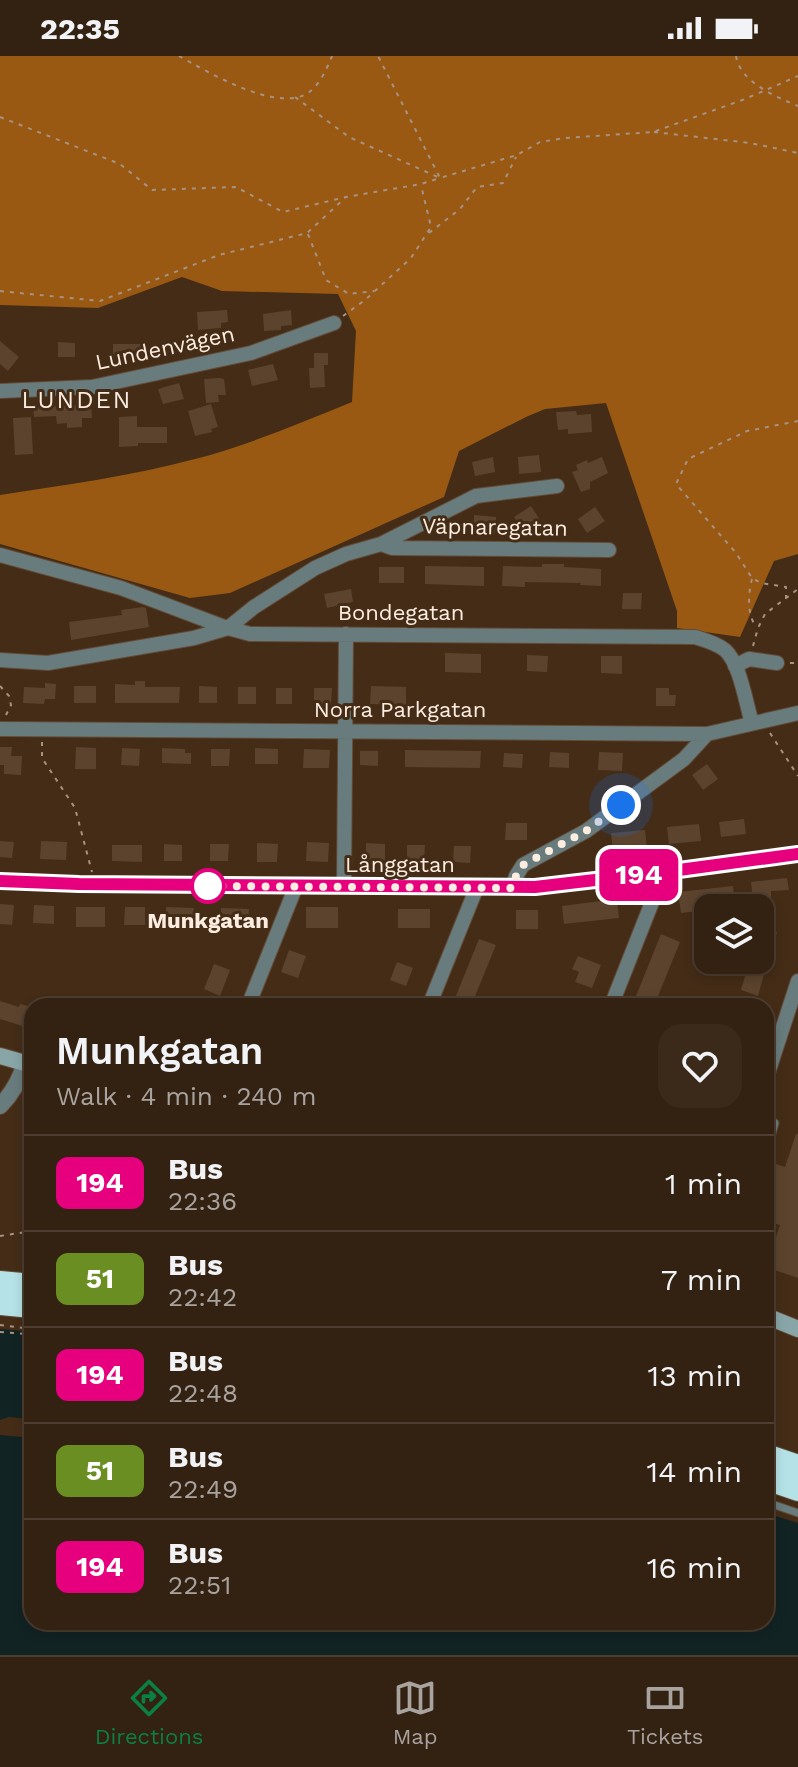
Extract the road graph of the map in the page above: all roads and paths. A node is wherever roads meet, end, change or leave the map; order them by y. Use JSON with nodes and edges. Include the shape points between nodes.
{"nodes":[{"id":1,"x":179,"y":56,"type":"edge"},
{"id":2,"x":332,"y":56,"type":"edge"},
{"id":3,"x":378,"y":56,"type":"edge"},
{"id":4,"x":736,"y":56,"type":"edge"},
{"id":5,"x":798,"y":76,"type":"edge"},
{"id":6,"x":767,"y":90,"type":"junction"},
{"id":7,"x":295,"y":97,"type":"junction"},
{"id":8,"x":798,"y":106,"type":"edge"},
{"id":9,"x":0,"y":117,"type":"edge"},
{"id":10,"x":653,"y":132,"type":"junction"},
{"id":11,"x":798,"y":153,"type":"edge"},
{"id":12,"x":517,"y":155,"type":"junction"},
{"id":13,"x":440,"y":178,"type":"junction"},
{"id":14,"x":421,"y":184,"type":"junction"},
{"id":15,"x":346,"y":197,"type":"junction"},
{"id":16,"x":307,"y":233,"type":"junction"},
{"id":17,"x":425,"y":236,"type":"junction"},
{"id":18,"x":0,"y":291,"type":"edge"},
{"id":19,"x":374,"y":291,"type":"junction"},
{"id":20,"x":334,"y":323,"type":"joint"},
{"id":21,"x":0,"y":391,"type":"edge"},
{"id":22,"x":798,"y":421,"type":"edge"},
{"id":23,"x":557,"y":486,"type":"dead end"},
{"id":24,"x":381,"y":544,"type":"junction"},
{"id":25,"x":609,"y":550,"type":"dead end"},
{"id":26,"x":0,"y":555,"type":"edge"},
{"id":27,"x":752,"y":578,"type":"junction"},
{"id":28,"x":798,"y":589,"type":"edge"},
{"id":29,"x":786,"y":599,"type":"junction"},
{"id":30,"x":228,"y":628,"type":"junction"},
{"id":31,"x":758,"y":628,"type":"junction"},
{"id":32,"x":346,"y":634,"type":"junction"},
{"id":33,"x":749,"y":659,"type":"junction"},
{"id":34,"x":0,"y":660,"type":"edge"},
{"id":35,"x":777,"y":663,"type":"dead end"},
{"id":36,"x":735,"y":666,"type":"junction"},
{"id":37,"x":0,"y":686,"type":"edge"},
{"id":38,"x":798,"y":713,"type":"edge"},
{"id":39,"x":752,"y":723,"type":"junction"},
{"id":40,"x":0,"y":729,"type":"edge"},
{"id":41,"x":20,"y":729,"type":"junction"},
{"id":42,"x":41,"y":730,"type":"junction"},
{"id":43,"x":346,"y":732,"type":"junction"},
{"id":44,"x":707,"y":734,"type":"junction"},
{"id":45,"x":798,"y":776,"type":"edge"},
{"id":46,"x":798,"y":854,"type":"edge"},
{"id":47,"x":664,"y":872,"type":"junction"},
{"id":48,"x":0,"y":881,"type":"edge"},
{"id":49,"x":96,"y":885,"type":"junction"},
{"id":50,"x":296,"y":886,"type":"junction"},
{"id":51,"x":344,"y":886,"type":"junction"},
{"id":52,"x":477,"y":887,"type":"junction"},
{"id":53,"x":513,"y":888,"type":"junction"},
{"id":54,"x":797,"y":988,"type":"edge"},
{"id":55,"x":251,"y":998,"type":"edge"},
{"id":56,"x":432,"y":998,"type":"edge"},
{"id":57,"x":614,"y":998,"type":"edge"},
{"id":58,"x":0,"y":1056,"type":"edge"},
{"id":59,"x":774,"y":1056,"type":"edge"},
{"id":60,"x":24,"y":1063,"type":"edge"},
{"id":61,"x":24,"y":1071,"type":"edge"},
{"id":62,"x":0,"y":1106,"type":"edge"},
{"id":63,"x":24,"y":1232,"type":"edge"},
{"id":64,"x":0,"y":1236,"type":"edge"},
{"id":65,"x":0,"y":1283,"type":"edge"},
{"id":66,"x":24,"y":1285,"type":"edge"},
{"id":67,"x":0,"y":1303,"type":"edge"},
{"id":68,"x":24,"y":1314,"type":"edge"},
{"id":69,"x":24,"y":1319,"type":"edge"},
{"id":70,"x":774,"y":1319,"type":"edge"},
{"id":71,"x":0,"y":1325,"type":"edge"},
{"id":72,"x":798,"y":1329,"type":"edge"},
{"id":73,"x":0,"y":1332,"type":"edge"},
{"id":74,"x":24,"y":1334,"type":"edge"},
{"id":75,"x":774,"y":1459,"type":"edge"},
{"id":76,"x":798,"y":1467,"type":"edge"},
{"id":77,"x":774,"y":1481,"type":"edge"},
{"id":78,"x":798,"y":1489,"type":"edge"},
{"id":79,"x":774,"y":1505,"type":"edge"},
{"id":80,"x":798,"y":1513,"type":"edge"}],
"edges":[{"from":1,"to":7,"type":"path","via":[[240,88]]},
{"from":2,"to":7,"type":"path","via":[[313,88]]},
{"from":3,"to":13,"type":"path"},
{"from":4,"to":6,"type":"path","via":[[749,80]]},
{"from":5,"to":6,"type":"path"},
{"from":6,"to":8,"type":"path"},
{"from":6,"to":10,"type":"path"},
{"from":7,"to":13,"type":"path","via":[[349,137]]},
{"from":9,"to":15,"type":"path","via":[[120,164],[152,190],[236,187],[283,212]]},
{"from":10,"to":11,"type":"path"},
{"from":10,"to":12,"type":"path","via":[[540,142]]},
{"from":12,"to":13,"type":"path"},
{"from":12,"to":17,"type":"path","via":[[503,183],[477,187],[460,209]]},
{"from":13,"to":14,"type":"path"},
{"from":14,"to":15,"type":"path"},
{"from":14,"to":17,"type":"path","via":[[431,227]]},
{"from":15,"to":16,"type":"path"},
{"from":16,"to":18,"type":"path","via":[[219,255],[100,301]]},
{"from":16,"to":19,"type":"path","via":[[326,280],[349,294]]},
{"from":17,"to":19,"type":"path","via":[[411,258]]},
{"from":19,"to":20,"type":"path"},
{"from":20,"to":21,"type":"street","name":"Lundenvägen","via":[[251,353],[92,387]]},
{"from":22,"to":27,"type":"path","via":[[747,431],[688,459],[676,484]]},
{"from":23,"to":24,"type":"street","name":"Väpnaregatan","via":[[476,496]]},
{"from":24,"to":25,"type":"street","name":"Väpnaregatan"},
{"from":24,"to":30,"type":"street","name":"Väpnaregatan","via":[[315,568]]},
{"from":26,"to":30,"type":"street","via":[[121,588]]},
{"from":27,"to":29,"type":"path","via":[[786,587]]},
{"from":27,"to":31,"type":"path","via":[[749,603]]},
{"from":28,"to":29,"type":"path"},
{"from":29,"to":31,"type":"path","via":[[765,614]]},
{"from":30,"to":32,"type":"street","name":"Bondegatan","via":[[250,634]]},
{"from":30,"to":34,"type":"street","name":"Bondegatan","via":[[48,663]]},
{"from":31,"to":33,"type":"path"},
{"from":32,"to":36,"type":"street","name":"Bondegatan","via":[[695,637],[727,651]]},
{"from":32,"to":43,"type":"street"},
{"from":33,"to":35,"type":"street"},
{"from":33,"to":36,"type":"street"},
{"from":36,"to":39,"type":"street"},
{"from":37,"to":41,"type":"path","via":[[11,705],[5,716],[16,720]]},
{"from":38,"to":39,"type":"street","name":"Norra Parkgatan"},
{"from":39,"to":44,"type":"street","name":"Norra Parkgatan"},
{"from":39,"to":45,"type":"path","via":[[771,734]]},
{"from":40,"to":41,"type":"street","name":"Norra Parkgatan"},
{"from":41,"to":42,"type":"street","name":"Norra Parkgatan"},
{"from":42,"to":43,"type":"street","name":"Norra Parkgatan"},
{"from":42,"to":49,"type":"path","via":[[42,758],[75,808]]},
{"from":43,"to":44,"type":"street","name":"Norra Parkgatan"},
{"from":43,"to":51,"type":"street"},
{"from":44,"to":53,"type":"street","via":[[684,759],[586,831],[523,865]]},
{"from":46,"to":47,"type":"street","name":"Långgatan"},
{"from":47,"to":53,"type":"street","name":"Långgatan"},
{"from":47,"to":57,"type":"street"},
{"from":48,"to":49,"type":"street","name":"Långgatan"},
{"from":49,"to":50,"type":"street","name":"Långgatan"},
{"from":50,"to":51,"type":"street","name":"Långgatan"},
{"from":50,"to":55,"type":"street"},
{"from":51,"to":52,"type":"street","name":"Långgatan"},
{"from":52,"to":53,"type":"street","name":"Långgatan"},
{"from":52,"to":56,"type":"street"},
{"from":54,"to":59,"type":"street"},
{"from":58,"to":60,"type":"main road"},
{"from":61,"to":62,"type":"street"},
{"from":63,"to":64,"type":"path"},
{"from":65,"to":66,"type":"highway"},
{"from":67,"to":68,"type":"highway"},
{"from":69,"to":71,"type":"path"},
{"from":70,"to":72,"type":"main road"},
{"from":73,"to":74,"type":"path"},
{"from":75,"to":76,"type":"highway"},
{"from":77,"to":78,"type":"highway"},
{"from":79,"to":80,"type":"lane"}]}
